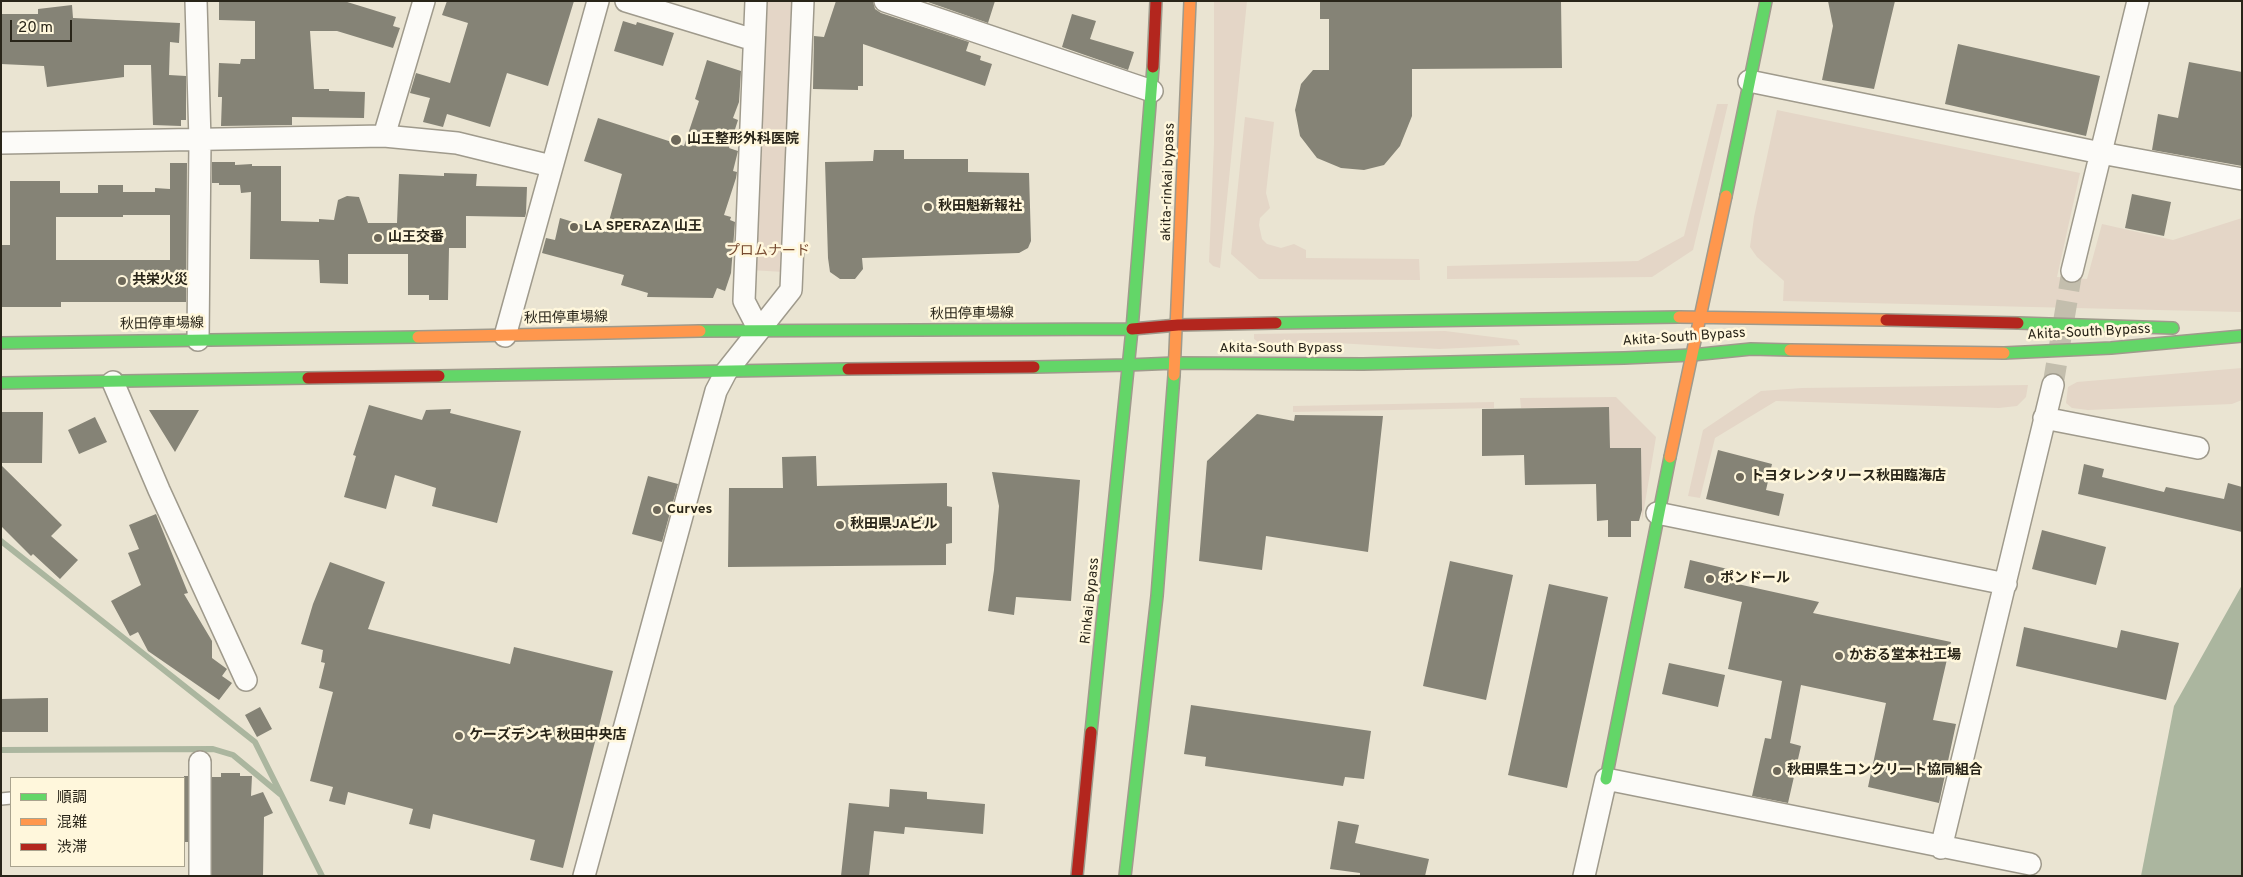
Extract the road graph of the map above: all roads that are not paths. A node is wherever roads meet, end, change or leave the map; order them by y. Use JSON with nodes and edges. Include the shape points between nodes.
{"nodes":[{"id":1,"x":196,"y":1,"type":"edge"},
{"id":2,"x":424,"y":1,"type":"edge"},
{"id":3,"x":598,"y":1,"type":"edge"},
{"id":4,"x":626,"y":1,"type":"edge"},
{"id":5,"x":756,"y":1,"type":"edge"},
{"id":6,"x":803,"y":1,"type":"edge"},
{"id":7,"x":885,"y":1,"type":"edge"},
{"id":8,"x":1156,"y":1,"type":"edge"},
{"id":9,"x":1190,"y":1,"type":"edge"},
{"id":10,"x":1766,"y":1,"type":"edge"},
{"id":11,"x":2138,"y":1,"type":"edge"},
{"id":12,"x":754,"y":40,"type":"junction"},
{"id":13,"x":1749,"y":81,"type":"junction"},
{"id":14,"x":1152,"y":91,"type":"junction"},
{"id":15,"x":384,"y":136,"type":"junction"},
{"id":16,"x":200,"y":140,"type":"junction"},
{"id":17,"x":1,"y":143,"type":"edge"},
{"id":18,"x":2102,"y":153,"type":"junction"},
{"id":19,"x":551,"y":166,"type":"junction"},
{"id":20,"x":2242,"y":179,"type":"edge"},
{"id":21,"x":2072,"y":272,"type":"tunnel mouth"},
{"id":22,"x":1701,"y":317,"type":"junction"},
{"id":23,"x":1178,"y":325,"type":"junction"},
{"id":24,"x":1132,"y":329,"type":"junction"},
{"id":25,"x":759,"y":330,"type":"junction"},
{"id":26,"x":2242,"y":330,"type":"edge"},
{"id":27,"x":505,"y":336,"type":"junction"},
{"id":28,"x":2242,"y":336,"type":"edge"},
{"id":29,"x":198,"y":340,"type":"junction"},
{"id":30,"x":1,"y":342,"type":"edge"},
{"id":31,"x":1692,"y":355,"type":"junction"},
{"id":32,"x":1176,"y":363,"type":"junction"},
{"id":33,"x":1128,"y":365,"type":"junction"},
{"id":34,"x":726,"y":372,"type":"junction"},
{"id":35,"x":113,"y":382,"type":"junction"},
{"id":36,"x":1,"y":383,"type":"edge"},
{"id":37,"x":2052,"y":385,"type":"tunnel mouth"},
{"id":38,"x":2044,"y":418,"type":"junction"},
{"id":39,"x":2198,"y":448,"type":"dead end"},
{"id":40,"x":1657,"y":513,"type":"junction"},
{"id":41,"x":2006,"y":584,"type":"junction"},
{"id":42,"x":246,"y":680,"type":"dead end"},
{"id":43,"x":200,"y":762,"type":"dead end"},
{"id":44,"x":1606,"y":779,"type":"junction"},
{"id":45,"x":1941,"y":848,"type":"junction"},
{"id":46,"x":2030,"y":864,"type":"dead end"},
{"id":47,"x":200,"y":876,"type":"edge"},
{"id":48,"x":584,"y":876,"type":"edge"},
{"id":49,"x":1077,"y":876,"type":"edge"},
{"id":50,"x":1125,"y":876,"type":"edge"},
{"id":51,"x":1584,"y":876,"type":"edge"}],
"edges":[{"from":1,"to":16,"type":"street"},
{"from":2,"to":15,"type":"street"},
{"from":3,"to":19,"type":"street"},
{"from":4,"to":12,"type":"street"},
{"from":5,"to":12,"type":"street"},
{"from":6,"to":25,"type":"street","via":[[791,290]]},
{"from":7,"to":14,"type":"street"},
{"from":8,"to":14,"type":"main road","name":"akita-rinkai bypass"},
{"from":9,"to":23,"type":"main road","name":"akita-rinkai bypass"},
{"from":10,"to":13,"type":"main road"},
{"from":11,"to":18,"type":"street"},
{"from":12,"to":25,"type":"street","via":[[744,302]]},
{"from":13,"to":18,"type":"street"},
{"from":13,"to":22,"type":"main road"},
{"from":14,"to":24,"type":"main road","name":"akita-rinkai bypass"},
{"from":15,"to":16,"type":"street"},
{"from":15,"to":19,"type":"street","via":[[457,143]]},
{"from":16,"to":17,"type":"street"},
{"from":16,"to":29,"type":"street"},
{"from":18,"to":20,"type":"street"},
{"from":18,"to":21,"type":"street"},
{"from":19,"to":27,"type":"street"},
{"from":22,"to":23,"type":"main road","name":"Akita-South Bypass"},
{"from":22,"to":26,"type":"main road","name":"Akita-South Bypass"},
{"from":22,"to":31,"type":"main road"},
{"from":23,"to":24,"type":"main road","name":"Akita-South Bypass"},
{"from":23,"to":32,"type":"main road","name":"akita-rinkai bypass"},
{"from":24,"to":25,"type":"main road","name":"秋田停車場線"},
{"from":24,"to":33,"type":"main road","name":"Rinkai Bypass"},
{"from":25,"to":27,"type":"main road","name":"秋田停車場線"},
{"from":25,"to":34,"type":"street"},
{"from":27,"to":29,"type":"main road","name":"秋田停車場線"},
{"from":28,"to":31,"type":"main road","name":"Akita-South Bypass","via":[[2111,348],[2005,352],[1751,348]]},
{"from":29,"to":30,"type":"main road","name":"秋田停車場線"},
{"from":31,"to":32,"type":"main road","name":"Akita-South Bypass","via":[[1363,364]]},
{"from":31,"to":40,"type":"main road"},
{"from":32,"to":33,"type":"main road","name":"Akita-South Bypass"},
{"from":32,"to":50,"type":"main road","via":[[1157,596]]},
{"from":33,"to":34,"type":"main road"},
{"from":33,"to":49,"type":"main road","name":"Rinkai Bypass"},
{"from":34,"to":35,"type":"main road"},
{"from":34,"to":48,"type":"street","via":[[714,398]]},
{"from":35,"to":36,"type":"main road"},
{"from":35,"to":42,"type":"street"},
{"from":37,"to":38,"type":"street"},
{"from":38,"to":39,"type":"street"},
{"from":38,"to":41,"type":"street"},
{"from":40,"to":41,"type":"street"},
{"from":40,"to":44,"type":"main road"},
{"from":41,"to":45,"type":"street"},
{"from":43,"to":47,"type":"street"},
{"from":44,"to":45,"type":"street"},
{"from":44,"to":51,"type":"street"},
{"from":45,"to":46,"type":"street"}]}
